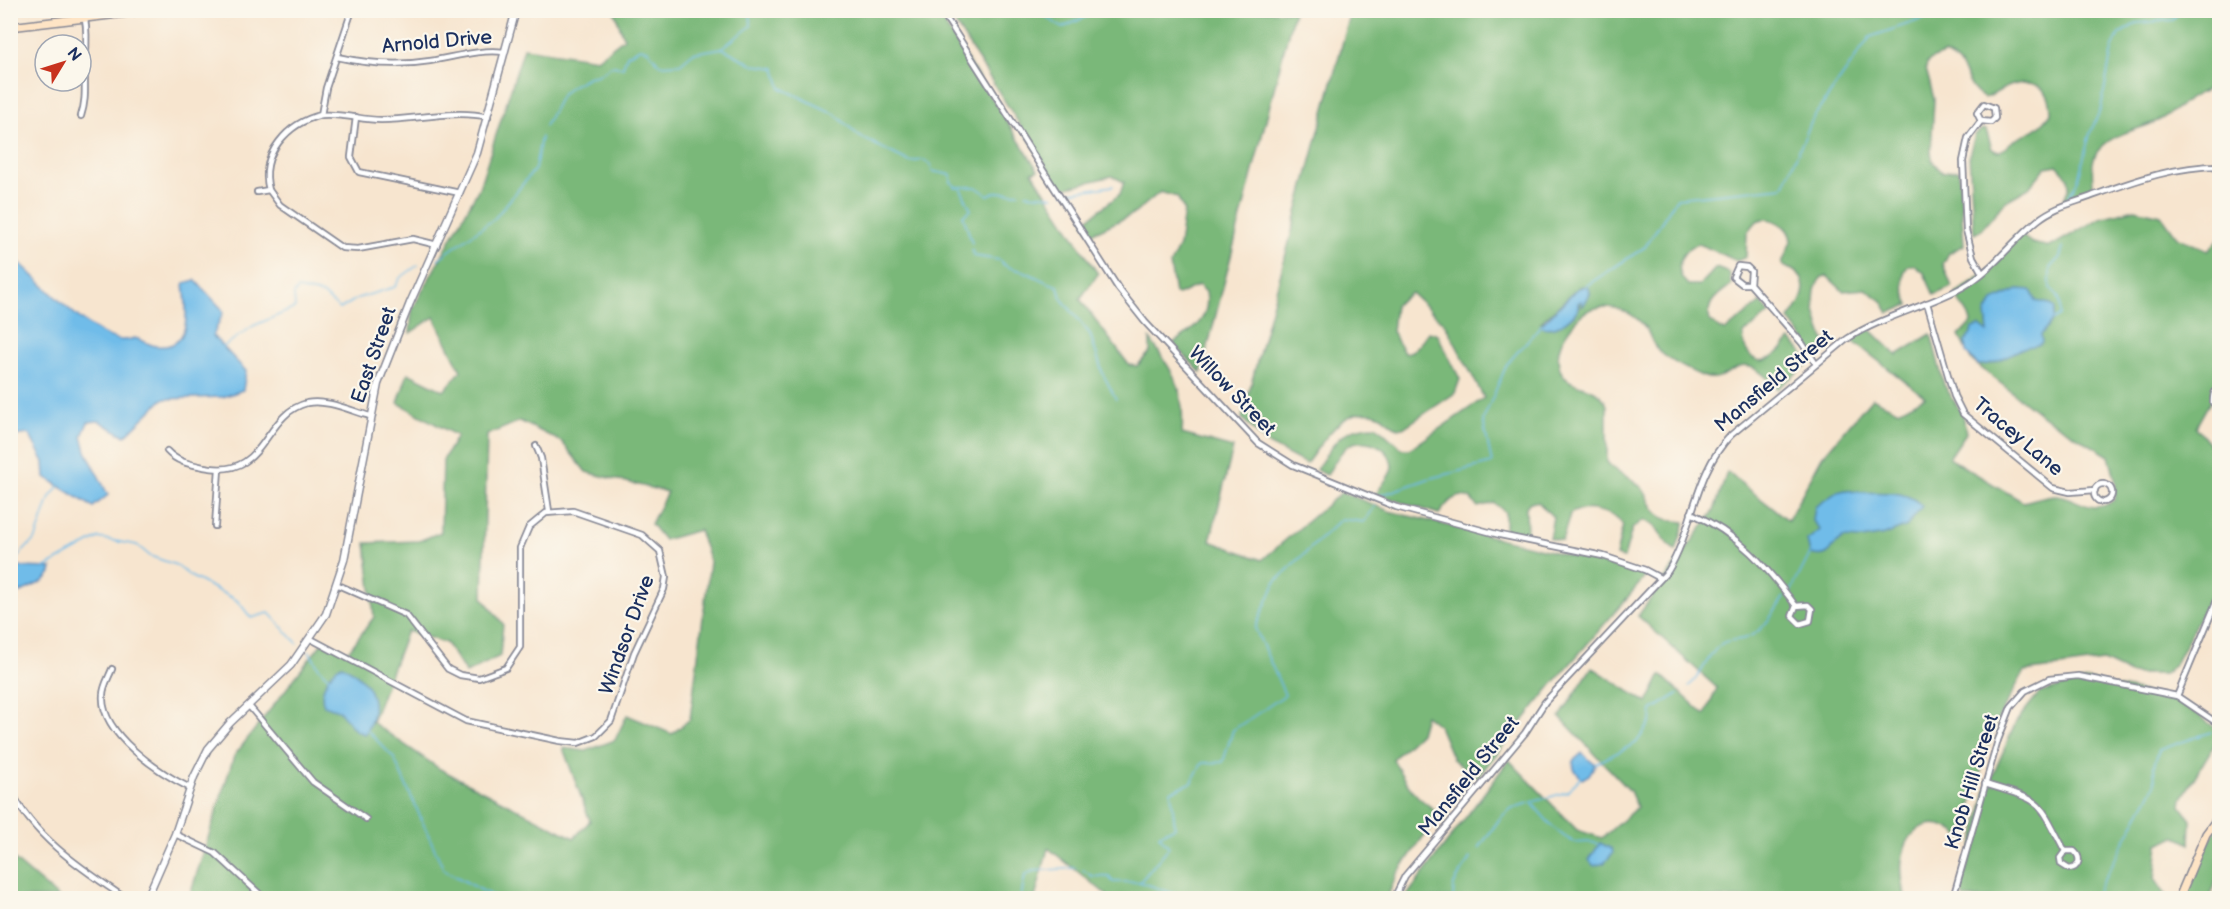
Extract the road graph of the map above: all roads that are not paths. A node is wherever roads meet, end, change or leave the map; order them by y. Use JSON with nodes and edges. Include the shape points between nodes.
{"nodes":[{"id":1,"x":152,"y":10,"type":"edge"},
{"id":2,"x":352,"y":10,"type":"edge"},
{"id":3,"x":516,"y":10,"type":"edge"},
{"id":4,"x":941,"y":10,"type":"edge"},
{"id":5,"x":85,"y":19,"type":"junction"},
{"id":6,"x":10,"y":27,"type":"edge"},
{"id":7,"x":504,"y":52,"type":"junction"},
{"id":8,"x":337,"y":57,"type":"junction"},
{"id":9,"x":321,"y":115,"type":"junction"},
{"id":10,"x":81,"y":116,"type":"dead end"},
{"id":11,"x":356,"y":117,"type":"junction"},
{"id":12,"x":488,"y":117,"type":"junction"},
{"id":13,"x":1981,"y":121,"type":"junction"},
{"id":14,"x":2220,"y":166,"type":"edge"},
{"id":15,"x":269,"y":190,"type":"junction"},
{"id":16,"x":257,"y":192,"type":"dead end"},
{"id":17,"x":460,"y":193,"type":"junction"},
{"id":18,"x":437,"y":245,"type":"junction"},
{"id":19,"x":1982,"y":273,"type":"junction"},
{"id":20,"x":1750,"y":284,"type":"junction"},
{"id":21,"x":1927,"y":303,"type":"junction"},
{"id":22,"x":1816,"y":364,"type":"junction"},
{"id":23,"x":2220,"y":388,"type":"edge"},
{"id":24,"x":2220,"y":405,"type":"edge"},
{"id":25,"x":370,"y":416,"type":"junction"},
{"id":26,"x":536,"y":446,"type":"dead end"},
{"id":27,"x":167,"y":451,"type":"dead end"},
{"id":28,"x":219,"y":469,"type":"junction"},
{"id":29,"x":2095,"y":490,"type":"dead end"},
{"id":30,"x":549,"y":511,"type":"junction"},
{"id":31,"x":1691,"y":513,"type":"junction"},
{"id":32,"x":214,"y":526,"type":"dead end"},
{"id":33,"x":1660,"y":578,"type":"junction"},
{"id":34,"x":338,"y":585,"type":"junction"},
{"id":35,"x":2220,"y":593,"type":"edge"},
{"id":36,"x":1796,"y":606,"type":"junction"},
{"id":37,"x":311,"y":639,"type":"junction"},
{"id":38,"x":112,"y":669,"type":"dead end"},
{"id":39,"x":2177,"y":696,"type":"junction"},
{"id":40,"x":249,"y":706,"type":"junction"},
{"id":41,"x":2220,"y":725,"type":"edge"},
{"id":42,"x":1985,"y":784,"type":"junction"},
{"id":43,"x":190,"y":788,"type":"junction"},
{"id":44,"x":10,"y":789,"type":"edge"},
{"id":45,"x":2220,"y":815,"type":"edge"},
{"id":46,"x":366,"y":819,"type":"dead end"},
{"id":47,"x":175,"y":834,"type":"junction"},
{"id":48,"x":2065,"y":851,"type":"junction"},
{"id":49,"x":125,"y":898,"type":"edge"},
{"id":50,"x":147,"y":898,"type":"edge"},
{"id":51,"x":264,"y":898,"type":"edge"},
{"id":52,"x":1394,"y":898,"type":"edge"},
{"id":53,"x":1953,"y":898,"type":"edge"},
{"id":54,"x":2179,"y":898,"type":"edge"}],
"edges":[{"from":1,"to":5,"type":"main road"},
{"from":2,"to":8,"type":"street"},
{"from":3,"to":7,"type":"street","name":"East Street"},
{"from":4,"to":33,"type":"street","name":"Willow Street","via":[[1118,288],[1258,443],[1307,472],[1396,507],[1500,535],[1603,556]]},
{"from":5,"to":6,"type":"main road"},
{"from":5,"to":10,"type":"street","via":[[86,98]]},
{"from":7,"to":8,"type":"street","name":"Arnold Drive","via":[[480,51],[397,64]]},
{"from":7,"to":12,"type":"street","name":"East Street"},
{"from":8,"to":9,"type":"street"},
{"from":9,"to":11,"type":"street"},
{"from":9,"to":15,"type":"street","via":[[286,133],[274,148],[270,155]]},
{"from":11,"to":12,"type":"street"},
{"from":11,"to":17,"type":"street","via":[[351,157],[359,172]]},
{"from":12,"to":17,"type":"street","name":"East Street"},
{"from":13,"to":13,"type":"street","via":[[1991,122],[1995,118],[1994,108],[1984,104],[1979,108]]},
{"from":13,"to":19,"type":"street","via":[[1968,138],[1963,161],[1966,230],[1972,257]]},
{"from":14,"to":19,"type":"street","name":"Mansfield Street","via":[[2162,172],[2062,206],[2038,220]]},
{"from":15,"to":16,"type":"street"},
{"from":15,"to":18,"type":"street","via":[[280,205],[342,248],[358,249],[413,239]]},
{"from":17,"to":18,"type":"street","name":"East Street"},
{"from":18,"to":25,"type":"street","name":"East Street","via":[[387,359]]},
{"from":19,"to":21,"type":"street","name":"Mansfield Street","via":[[1965,286]]},
{"from":20,"to":20,"type":"street","via":[[1742,284],[1733,277],[1738,267],[1751,271]]},
{"from":20,"to":22,"type":"street"},
{"from":21,"to":22,"type":"street","name":"Mansfield Street","via":[[1865,328]]},
{"from":21,"to":29,"type":"street","name":"Tracey Lane","via":[[1954,396],[1969,420],[2053,488],[2070,492]]},
{"from":22,"to":31,"type":"street","name":"Mansfield Street","via":[[1723,443],[1705,472]]},
{"from":23,"to":24,"type":"street","via":[[2214,393],[2213,403]]},
{"from":25,"to":28,"type":"street","via":[[322,403],[304,405],[287,414],[244,463]]},
{"from":25,"to":34,"type":"street","name":"East Street"},
{"from":26,"to":30,"type":"street"},
{"from":27,"to":28,"type":"street","via":[[180,461]]},
{"from":28,"to":32,"type":"street"},
{"from":30,"to":34,"type":"street","via":[[529,527],[520,548],[520,647],[511,664],[493,675],[479,678],[454,673],[406,615]]},
{"from":30,"to":37,"type":"street","name":"Windsor Drive","via":[[573,511],[642,535],[660,551],[666,569],[664,590],[634,653],[613,716],[596,736],[569,743],[466,721]]},
{"from":31,"to":33,"type":"street","name":"Mansfield Street","via":[[1679,552]]},
{"from":31,"to":36,"type":"street","via":[[1754,554]]},
{"from":33,"to":52,"type":"street","name":"Mansfield Street","via":[[1545,702],[1525,733],[1405,876]]},
{"from":34,"to":37,"type":"street","name":"East Street"},
{"from":35,"to":39,"type":"street"},
{"from":36,"to":36,"type":"street","via":[[1792,616],[1806,624],[1812,609],[1808,605]]},
{"from":37,"to":40,"type":"street","name":"East Street"},
{"from":38,"to":43,"type":"street","via":[[103,694],[108,719],[157,771]]},
{"from":39,"to":41,"type":"street"},
{"from":39,"to":42,"type":"street","name":"Knob Hill Street","via":[[2078,676],[2049,679],[2025,691],[2011,707]]},
{"from":40,"to":43,"type":"street","name":"East Street","via":[[214,741]]},
{"from":40,"to":46,"type":"street","via":[[313,782]]},
{"from":42,"to":48,"type":"street","via":[[2038,803],[2050,818]]},
{"from":42,"to":53,"type":"street","name":"Knob Hill Street"},
{"from":43,"to":47,"type":"street","name":"East Street"},
{"from":44,"to":49,"type":"street","via":[[25,815],[45,836]]},
{"from":45,"to":54,"type":"main road","via":[[2206,834]]},
{"from":47,"to":50,"type":"street","name":"East Street"},
{"from":47,"to":51,"type":"street","via":[[215,853]]},
{"from":48,"to":48,"type":"street","via":[[2061,864],[2072,869],[2079,862],[2078,856],[2074,851]]}]}
